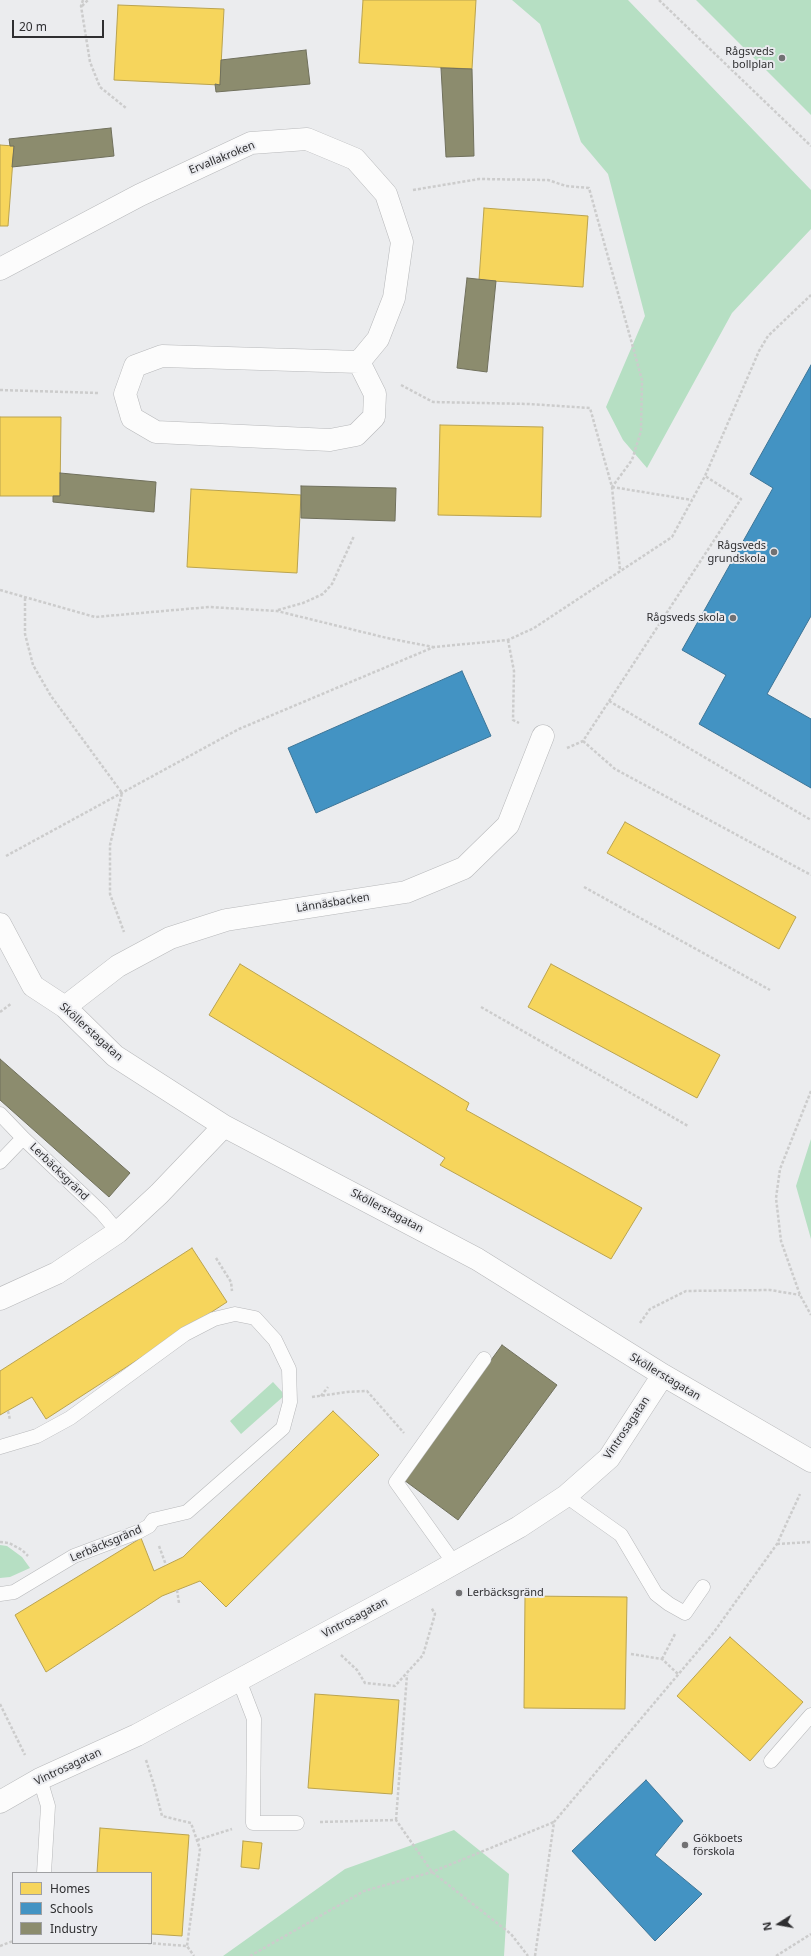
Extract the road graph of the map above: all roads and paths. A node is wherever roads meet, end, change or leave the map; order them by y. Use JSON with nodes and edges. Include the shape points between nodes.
{"nodes":[{"id":1,"x":83,"y":0,"type":"edge"},
{"id":2,"x":88,"y":0,"type":"edge"},
{"id":3,"x":659,"y":0,"type":"edge"},
{"id":4,"x":81,"y":6,"type":"junction"},
{"id":5,"x":126,"y":108,"type":"dead end"},
{"id":6,"x":811,"y":146,"type":"edge"},
{"id":7,"x":386,"y":194,"type":"junction"},
{"id":8,"x":0,"y":269,"type":"edge"},
{"id":9,"x":811,"y":295,"type":"edge"},
{"id":10,"x":359,"y":362,"type":"junction"},
{"id":11,"x":399,"y":384,"type":"dead end"},
{"id":12,"x":0,"y":390,"type":"edge"},
{"id":13,"x":125,"y":394,"type":"junction"},
{"id":14,"x":705,"y":476,"type":"junction"},
{"id":15,"x":612,"y":487,"type":"junction"},
{"id":16,"x":692,"y":500,"type":"junction"},
{"id":17,"x":354,"y":536,"type":"dead end"},
{"id":18,"x":620,"y":570,"type":"junction"},
{"id":19,"x":0,"y":590,"type":"edge"},
{"id":20,"x":25,"y":598,"type":"junction"},
{"id":21,"x":277,"y":611,"type":"junction"},
{"id":22,"x":508,"y":640,"type":"junction"},
{"id":23,"x":434,"y":647,"type":"junction"},
{"id":24,"x":609,"y":701,"type":"junction"},
{"id":25,"x":543,"y":736,"type":"junction"},
{"id":26,"x":583,"y":741,"type":"junction"},
{"id":27,"x":122,"y":793,"type":"junction"},
{"id":28,"x":811,"y":820,"type":"edge"},
{"id":29,"x":6,"y":856,"type":"dead end"},
{"id":30,"x":811,"y":875,"type":"edge"},
{"id":31,"x":584,"y":887,"type":"dead end"},
{"id":32,"x":0,"y":924,"type":"edge"},
{"id":33,"x":126,"y":936,"type":"dead end"},
{"id":34,"x":770,"y":990,"type":"dead end"},
{"id":35,"x":65,"y":1007,"type":"junction"},
{"id":36,"x":481,"y":1007,"type":"dead end"},
{"id":37,"x":811,"y":1091,"type":"edge"},
{"id":38,"x":0,"y":1114,"type":"edge"},
{"id":39,"x":224,"y":1126,"type":"junction"},
{"id":40,"x":688,"y":1126,"type":"dead end"},
{"id":41,"x":23,"y":1138,"type":"junction"},
{"id":42,"x":0,"y":1162,"type":"edge"},
{"id":43,"x":118,"y":1232,"type":"junction"},
{"id":44,"x":216,"y":1258,"type":"dead end"},
{"id":45,"x":231,"y":1282,"type":"dead end"},
{"id":46,"x":800,"y":1295,"type":"junction"},
{"id":47,"x":0,"y":1299,"type":"edge"},
{"id":48,"x":811,"y":1315,"type":"edge"},
{"id":49,"x":640,"y":1323,"type":"dead end"},
{"id":50,"x":484,"y":1359,"type":"dead end"},
{"id":51,"x":663,"y":1375,"type":"junction"},
{"id":52,"x":328,"y":1387,"type":"dead end"},
{"id":53,"x":321,"y":1396,"type":"junction"},
{"id":54,"x":312,"y":1398,"type":"dead end"},
{"id":55,"x":8,"y":1411,"type":"dead end"},
{"id":56,"x":10,"y":1417,"type":"dead end"},
{"id":57,"x":403,"y":1432,"type":"dead end"},
{"id":58,"x":0,"y":1447,"type":"edge"},
{"id":59,"x":811,"y":1461,"type":"edge"},
{"id":60,"x":800,"y":1494,"type":"dead end"},
{"id":61,"x":566,"y":1496,"type":"junction"},
{"id":62,"x":0,"y":1542,"type":"edge"},
{"id":63,"x":811,"y":1542,"type":"edge"},
{"id":64,"x":777,"y":1544,"type":"junction"},
{"id":65,"x":160,"y":1547,"type":"dead end"},
{"id":66,"x":31,"y":1560,"type":"dead end"},
{"id":67,"x":454,"y":1563,"type":"junction"},
{"id":68,"x":166,"y":1565,"type":"dead end"},
{"id":69,"x":419,"y":1583,"type":"junction"},
{"id":70,"x":703,"y":1587,"type":"dead end"},
{"id":71,"x":177,"y":1590,"type":"dead end"},
{"id":72,"x":0,"y":1594,"type":"edge"},
{"id":73,"x":179,"y":1603,"type":"dead end"},
{"id":74,"x":686,"y":1613,"type":"junction"},
{"id":75,"x":338,"y":1653,"type":"dead end"},
{"id":76,"x":631,"y":1654,"type":"dead end"},
{"id":77,"x":662,"y":1659,"type":"junction"},
{"id":78,"x":407,"y":1674,"type":"junction"},
{"id":79,"x":678,"y":1674,"type":"junction"},
{"id":80,"x":239,"y":1680,"type":"junction"},
{"id":81,"x":0,"y":1704,"type":"edge"},
{"id":82,"x":811,"y":1715,"type":"edge"},
{"id":83,"x":137,"y":1735,"type":"junction"},
{"id":84,"x":26,"y":1757,"type":"dead end"},
{"id":85,"x":771,"y":1761,"type":"dead end"},
{"id":86,"x":40,"y":1779,"type":"junction"},
{"id":87,"x":0,"y":1802,"type":"edge"},
{"id":88,"x":396,"y":1820,"type":"junction"},
{"id":89,"x":554,"y":1822,"type":"junction"},
{"id":90,"x":253,"y":1823,"type":"junction"},
{"id":91,"x":297,"y":1823,"type":"joint"},
{"id":92,"x":197,"y":1840,"type":"junction"},
{"id":93,"x":44,"y":1872,"type":"edge"},
{"id":94,"x":432,"y":1872,"type":"junction"},
{"id":95,"x":811,"y":1934,"type":"edge"},
{"id":96,"x":12,"y":1941,"type":"edge"},
{"id":97,"x":152,"y":1943,"type":"edge"},
{"id":98,"x":0,"y":1946,"type":"edge"},
{"id":99,"x":187,"y":1946,"type":"junction"},
{"id":100,"x":194,"y":1956,"type":"edge"},
{"id":101,"x":250,"y":1956,"type":"edge"},
{"id":102,"x":528,"y":1956,"type":"edge"},
{"id":103,"x":535,"y":1956,"type":"edge"},
{"id":104,"x":776,"y":1956,"type":"edge"}],
"edges":[{"from":1,"to":4,"type":"path"},
{"from":2,"to":4,"type":"path"},
{"from":3,"to":6,"type":"path"},
{"from":4,"to":5,"type":"path","via":[[90,62],[100,87]]},
{"from":7,"to":8,"type":"street","name":"Ervallakroken","via":[[355,159],[307,139],[252,143],[140,195]]},
{"from":7,"to":10,"type":"street","name":"Ervallakroken","via":[[402,242],[394,298],[378,339]]},
{"from":7,"to":15,"type":"path","via":[[479,179],[548,180],[566,186],[589,188],[642,380],[641,431],[632,460]]},
{"from":9,"to":14,"type":"path","via":[[768,336],[759,351]]},
{"from":10,"to":13,"type":"street","via":[[162,356],[135,366]]},
{"from":10,"to":13,"type":"street","via":[[375,394],[374,417],[356,435],[330,440],[156,432],[132,418]]},
{"from":11,"to":15,"type":"path","via":[[433,402],[590,408]]},
{"from":12,"to":13,"type":"path"},
{"from":14,"to":16,"type":"path"},
{"from":14,"to":24,"type":"path","via":[[741,499]]},
{"from":15,"to":16,"type":"path"},
{"from":15,"to":18,"type":"path"},
{"from":16,"to":18,"type":"path","via":[[672,537]]},
{"from":17,"to":21,"type":"path","via":[[332,584],[323,594]]},
{"from":18,"to":22,"type":"path","via":[[534,628]]},
{"from":19,"to":20,"type":"path"},
{"from":20,"to":21,"type":"path","via":[[95,617],[208,607]]},
{"from":20,"to":27,"type":"path","via":[[25,634],[33,665],[51,696]]},
{"from":21,"to":23,"type":"path"},
{"from":22,"to":23,"type":"path"},
{"from":22,"to":25,"type":"path","via":[[514,671],[513,720]]},
{"from":23,"to":27,"type":"path","via":[[239,729]]},
{"from":24,"to":26,"type":"path"},
{"from":24,"to":28,"type":"path"},
{"from":25,"to":26,"type":"path","via":[[565,749]]},
{"from":25,"to":35,"type":"street","name":"Lännäsbacken","via":[[508,825],[464,868],[406,892],[226,920],[170,938],[118,966]]},
{"from":26,"to":30,"type":"path","via":[[615,769]]},
{"from":27,"to":29,"type":"path"},
{"from":27,"to":33,"type":"path","via":[[110,845],[110,894]]},
{"from":31,"to":34,"type":"path"},
{"from":32,"to":35,"type":"street","name":"Sköllerstagatan","via":[[33,986]]},
{"from":35,"to":39,"type":"street","name":"Sköllerstagatan","via":[[115,1056]]},
{"from":36,"to":40,"type":"path"},
{"from":37,"to":46,"type":"path","via":[[780,1169],[776,1198],[781,1241]]},
{"from":38,"to":41,"type":"lane"},
{"from":39,"to":43,"type":"street","via":[[159,1194]]},
{"from":39,"to":51,"type":"street","name":"Sköllerstagatan","via":[[477,1259]]},
{"from":41,"to":42,"type":"lane","name":"Lerbäcksgränd"},
{"from":41,"to":43,"type":"lane","name":"Lerbäcksgränd"},
{"from":43,"to":47,"type":"street","via":[[57,1273]]},
{"from":44,"to":45,"type":"path"},
{"from":46,"to":48,"type":"path"},
{"from":46,"to":49,"type":"path","via":[[770,1290],[686,1291],[650,1309]]},
{"from":50,"to":67,"type":"lane","via":[[396,1482]]},
{"from":51,"to":59,"type":"street","name":"Sköllerstagatan"},
{"from":51,"to":61,"type":"street","name":"Vintrosagatan","via":[[609,1458]]},
{"from":52,"to":53,"type":"path"},
{"from":53,"to":54,"type":"path"},
{"from":53,"to":57,"type":"path","via":[[367,1391]]},
{"from":55,"to":56,"type":"path"},
{"from":58,"to":72,"type":"lane","name":"Lerbäcksgränd","via":[[37,1436],[70,1418],[185,1334],[214,1319],[235,1314],[255,1318],[276,1340],[289,1369],[290,1402],[283,1428],[191,1509],[153,1520],[149,1526],[138,1532],[74,1556],[14,1592]]},
{"from":60,"to":64,"type":"path"},
{"from":61,"to":67,"type":"street","name":"Vintrosagatan","via":[[519,1527]]},
{"from":61,"to":74,"type":"lane","via":[[621,1535],[656,1594]]},
{"from":62,"to":66,"type":"path","via":[[10,1543],[22,1550]]},
{"from":63,"to":64,"type":"path"},
{"from":64,"to":79,"type":"path","via":[[714,1632]]},
{"from":65,"to":68,"type":"path"},
{"from":67,"to":69,"type":"street","name":"Vintrosagatan"},
{"from":69,"to":78,"type":"path","via":[[435,1614],[423,1655]]},
{"from":69,"to":80,"type":"street","name":"Vintrosagatan"},
{"from":70,"to":74,"type":"lane"},
{"from":71,"to":73,"type":"path"},
{"from":74,"to":77,"type":"path"},
{"from":75,"to":78,"type":"path","via":[[357,1670],[365,1683],[395,1686]]},
{"from":76,"to":77,"type":"path"},
{"from":77,"to":79,"type":"path"},
{"from":78,"to":88,"type":"path"},
{"from":79,"to":89,"type":"path"},
{"from":80,"to":83,"type":"street","name":"Vintrosagatan"},
{"from":80,"to":90,"type":"lane","via":[[254,1719]]},
{"from":81,"to":84,"type":"path"},
{"from":82,"to":85,"type":"lane"},
{"from":83,"to":86,"type":"street","name":"Vintrosagatan"},
{"from":83,"to":92,"type":"path","via":[[162,1816],[191,1823]]},
{"from":86,"to":87,"type":"street","name":"Vintrosagatan"},
{"from":86,"to":93,"type":"lane","via":[[48,1806]]},
{"from":88,"to":91,"type":"path"},
{"from":88,"to":94,"type":"path"},
{"from":89,"to":94,"type":"path"},
{"from":89,"to":103,"type":"path"},
{"from":90,"to":91,"type":"lane"},
{"from":90,"to":92,"type":"path"},
{"from":92,"to":99,"type":"path","via":[[200,1849]]},
{"from":94,"to":101,"type":"path","via":[[364,1891]]},
{"from":94,"to":102,"type":"path","via":[[511,1934]]},
{"from":95,"to":104,"type":"path"},
{"from":96,"to":98,"type":"path"},
{"from":97,"to":99,"type":"path"},
{"from":99,"to":100,"type":"path"}]}
